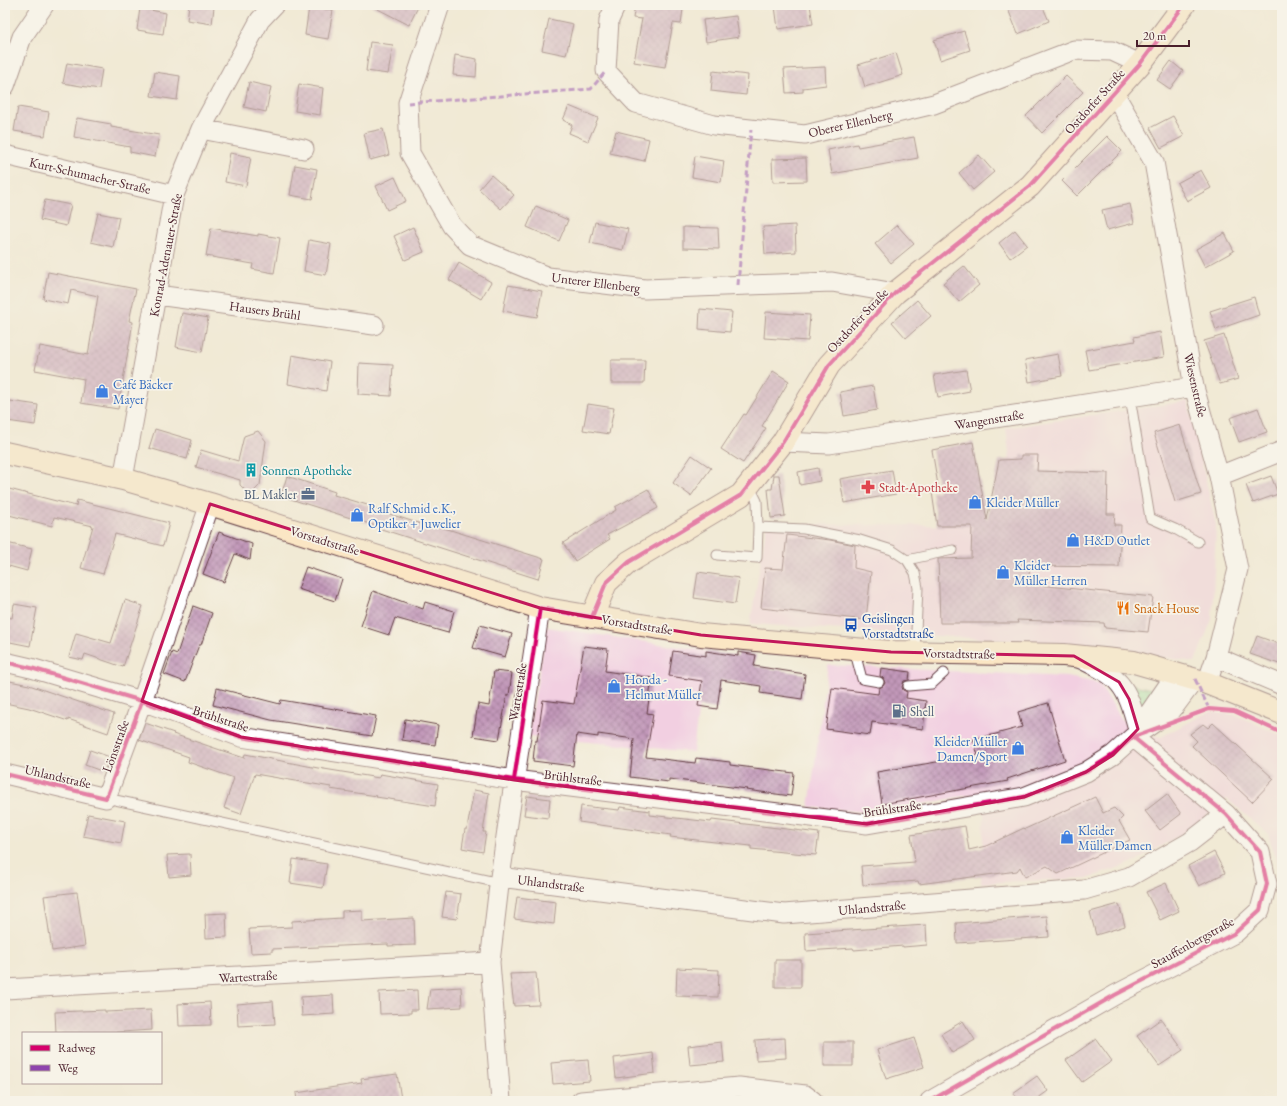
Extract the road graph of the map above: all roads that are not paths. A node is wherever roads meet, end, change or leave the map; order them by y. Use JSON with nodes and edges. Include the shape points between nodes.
{"nodes":[{"id":1,"x":44,"y":5,"type":"edge"},
{"id":2,"x":274,"y":5,"type":"edge"},
{"id":3,"x":440,"y":5,"type":"edge"},
{"id":4,"x":616,"y":5,"type":"edge"},
{"id":5,"x":1184,"y":5,"type":"edge"},
{"id":6,"x":1140,"y":64,"type":"junction"},
{"id":7,"x":5,"y":86,"type":"edge"},
{"id":8,"x":1114,"y":93,"type":"junction"},
{"id":9,"x":201,"y":129,"type":"junction"},
{"id":10,"x":304,"y":149,"type":"dead end"},
{"id":11,"x":5,"y":155,"type":"edge"},
{"id":12,"x":174,"y":196,"type":"junction"},
{"id":13,"x":895,"y":293,"type":"junction"},
{"id":14,"x":157,"y":294,"type":"junction"},
{"id":15,"x":374,"y":325,"type":"dead end"},
{"id":16,"x":1194,"y":386,"type":"junction"},
{"id":17,"x":1130,"y":397,"type":"junction"},
{"id":18,"x":783,"y":442,"type":"junction"},
{"id":19,"x":1282,"y":451,"type":"edge"},
{"id":20,"x":5,"y":453,"type":"edge"},
{"id":21,"x":1219,"y":476,"type":"junction"},
{"id":22,"x":123,"y":479,"type":"junction"},
{"id":23,"x":749,"y":485,"type":"junction"},
{"id":24,"x":210,"y":504,"type":"junction"},
{"id":25,"x":758,"y":527,"type":"junction"},
{"id":26,"x":1198,"y":542,"type":"dead end"},
{"id":27,"x":953,"y":550,"type":"dead end"},
{"id":28,"x":717,"y":555,"type":"dead end"},
{"id":29,"x":907,"y":560,"type":"junction"},
{"id":30,"x":540,"y":608,"type":"junction"},
{"id":31,"x":592,"y":617,"type":"junction"},
{"id":32,"x":854,"y":649,"type":"junction"},
{"id":33,"x":915,"y":653,"type":"junction"},
{"id":34,"x":1074,"y":656,"type":"junction"},
{"id":35,"x":1216,"y":657,"type":"junction"},
{"id":36,"x":5,"y":662,"type":"edge"},
{"id":37,"x":944,"y":673,"type":"dead end"},
{"id":38,"x":1192,"y":679,"type":"junction"},
{"id":39,"x":880,"y":682,"type":"dead end"},
{"id":40,"x":1282,"y":685,"type":"edge"},
{"id":41,"x":908,"y":686,"type":"dead end"},
{"id":42,"x":142,"y":701,"type":"junction"},
{"id":43,"x":1282,"y":713,"type":"edge"},
{"id":44,"x":1136,"y":733,"type":"junction"},
{"id":45,"x":5,"y":774,"type":"edge"},
{"id":46,"x":514,"y":780,"type":"junction"},
{"id":47,"x":106,"y":798,"type":"junction"},
{"id":48,"x":1226,"y":814,"type":"junction"},
{"id":49,"x":500,"y":880,"type":"junction"},
{"id":50,"x":490,"y":962,"type":"junction"},
{"id":51,"x":5,"y":989,"type":"edge"},
{"id":52,"x":501,"y":1101,"type":"edge"},
{"id":53,"x":581,"y":1101,"type":"edge"},
{"id":54,"x":813,"y":1101,"type":"edge"},
{"id":55,"x":930,"y":1101,"type":"edge"}],
"edges":[{"from":1,"to":7,"type":"street","via":[[22,37]]},
{"from":2,"to":9,"type":"street","name":"Konrad-Adenauer-Straße","via":[[260,20]]},
{"from":3,"to":13,"type":"street","name":"Unterer Ellenberg","via":[[408,103],[410,153],[452,226],[470,245],[548,277],[645,289],[832,282]]},
{"from":4,"to":6,"type":"street","name":"Oberer Ellenberg","via":[[609,20],[606,71],[636,103],[714,126],[805,135],[934,104],[1074,50],[1112,51]]},
{"from":5,"to":6,"type":"main road","name":"Ostdorfer Straße"},
{"from":6,"to":8,"type":"main road","name":"Ostdorfer Straße"},
{"from":8,"to":13,"type":"main road","name":"Ostdorfer Straße","via":[[1030,186]]},
{"from":8,"to":16,"type":"street","name":"Wiesenstraße","via":[[1154,162]]},
{"from":9,"to":10,"type":"street"},
{"from":9,"to":12,"type":"street","name":"Konrad-Adenauer-Straße"},
{"from":11,"to":12,"type":"street","name":"Kurt-Schumacher-Straße"},
{"from":12,"to":14,"type":"street","name":"Konrad-Adenauer-Straße"},
{"from":13,"to":18,"type":"main road","name":"Ostdorfer Straße","via":[[829,364]]},
{"from":14,"to":15,"type":"street","name":"Hausers Brühl"},
{"from":14,"to":22,"type":"street","name":"Konrad-Adenauer-Straße"},
{"from":16,"to":17,"type":"street","name":"Wangenstraße"},
{"from":16,"to":21,"type":"street","name":"Wiesenstraße"},
{"from":17,"to":18,"type":"street","name":"Wangenstraße","via":[[829,444]]},
{"from":17,"to":26,"type":"lane","via":[[1150,518]]},
{"from":18,"to":23,"type":"main road","name":"Ostdorfer Straße"},
{"from":19,"to":21,"type":"street"},
{"from":20,"to":22,"type":"main road","name":"Vorstadtstraße"},
{"from":21,"to":35,"type":"street","name":"Wiesenstraße","via":[[1238,569]]},
{"from":22,"to":24,"type":"main road","name":"Vorstadtstraße"},
{"from":23,"to":25,"type":"lane","via":[[757,501]]},
{"from":23,"to":31,"type":"main road","name":"Ostdorfer Straße","via":[[741,495],[629,562],[606,583]]},
{"from":24,"to":30,"type":"main road","name":"Vorstadtstraße"},
{"from":24,"to":42,"type":"street","name":"Lönsstraße"},
{"from":25,"to":28,"type":"lane","via":[[757,558]]},
{"from":25,"to":29,"type":"lane","via":[[804,529],[860,540],[892,550]]},
{"from":27,"to":29,"type":"lane"},
{"from":29,"to":33,"type":"lane","via":[[916,573],[918,588]]},
{"from":30,"to":31,"type":"main road","name":"Vorstadtstraße"},
{"from":30,"to":46,"type":"street","name":"Wartestraße"},
{"from":31,"to":32,"type":"main road","name":"Vorstadtstraße","via":[[701,635]]},
{"from":32,"to":33,"type":"main road","name":"Vorstadtstraße"},
{"from":32,"to":39,"type":"lane","via":[[862,679]]},
{"from":33,"to":34,"type":"main road","name":"Vorstadtstraße"},
{"from":34,"to":38,"type":"main road","name":"Vorstadtstraße","via":[[1134,662]]},
{"from":34,"to":44,"type":"street","via":[[1100,668],[1119,682],[1129,699]]},
{"from":35,"to":38,"type":"street","name":"Wiesenstraße"},
{"from":35,"to":40,"type":"street"},
{"from":36,"to":42,"type":"street","name":"Brühlstraße"},
{"from":37,"to":41,"type":"lane","via":[[932,684]]},
{"from":38,"to":43,"type":"main road","name":"Vorstadtstraße"},
{"from":38,"to":44,"type":"street","name":"Brühlstraße","via":[[1171,711]]},
{"from":42,"to":46,"type":"street","name":"Brühlstraße","via":[[241,737]]},
{"from":42,"to":47,"type":"street","name":"Lönsstraße"},
{"from":44,"to":46,"type":"street","name":"Brühlstraße","via":[[1112,755],[1086,772],[1024,797],[867,824]]},
{"from":44,"to":48,"type":"street","name":"Stauffenbergstraße"},
{"from":45,"to":47,"type":"street","name":"Uhlandstraße"},
{"from":46,"to":49,"type":"street","name":"Wartestraße"},
{"from":47,"to":49,"type":"lane","name":"Uhlandstraße"},
{"from":48,"to":49,"type":"street","name":"Uhlandstraße","via":[[1190,842],[1129,877],[1084,890],[784,914]]},
{"from":48,"to":55,"type":"street","name":"Stauffenbergstraße","via":[[1260,852],[1267,884],[1260,910],[1235,933],[1115,995]]},
{"from":49,"to":50,"type":"street","name":"Wartestraße"},
{"from":50,"to":51,"type":"street","name":"Wartestraße"},
{"from":50,"to":52,"type":"street","name":"Wartestraße"},
{"from":53,"to":54,"type":"street","via":[[739,1088],[805,1095]]}]}
